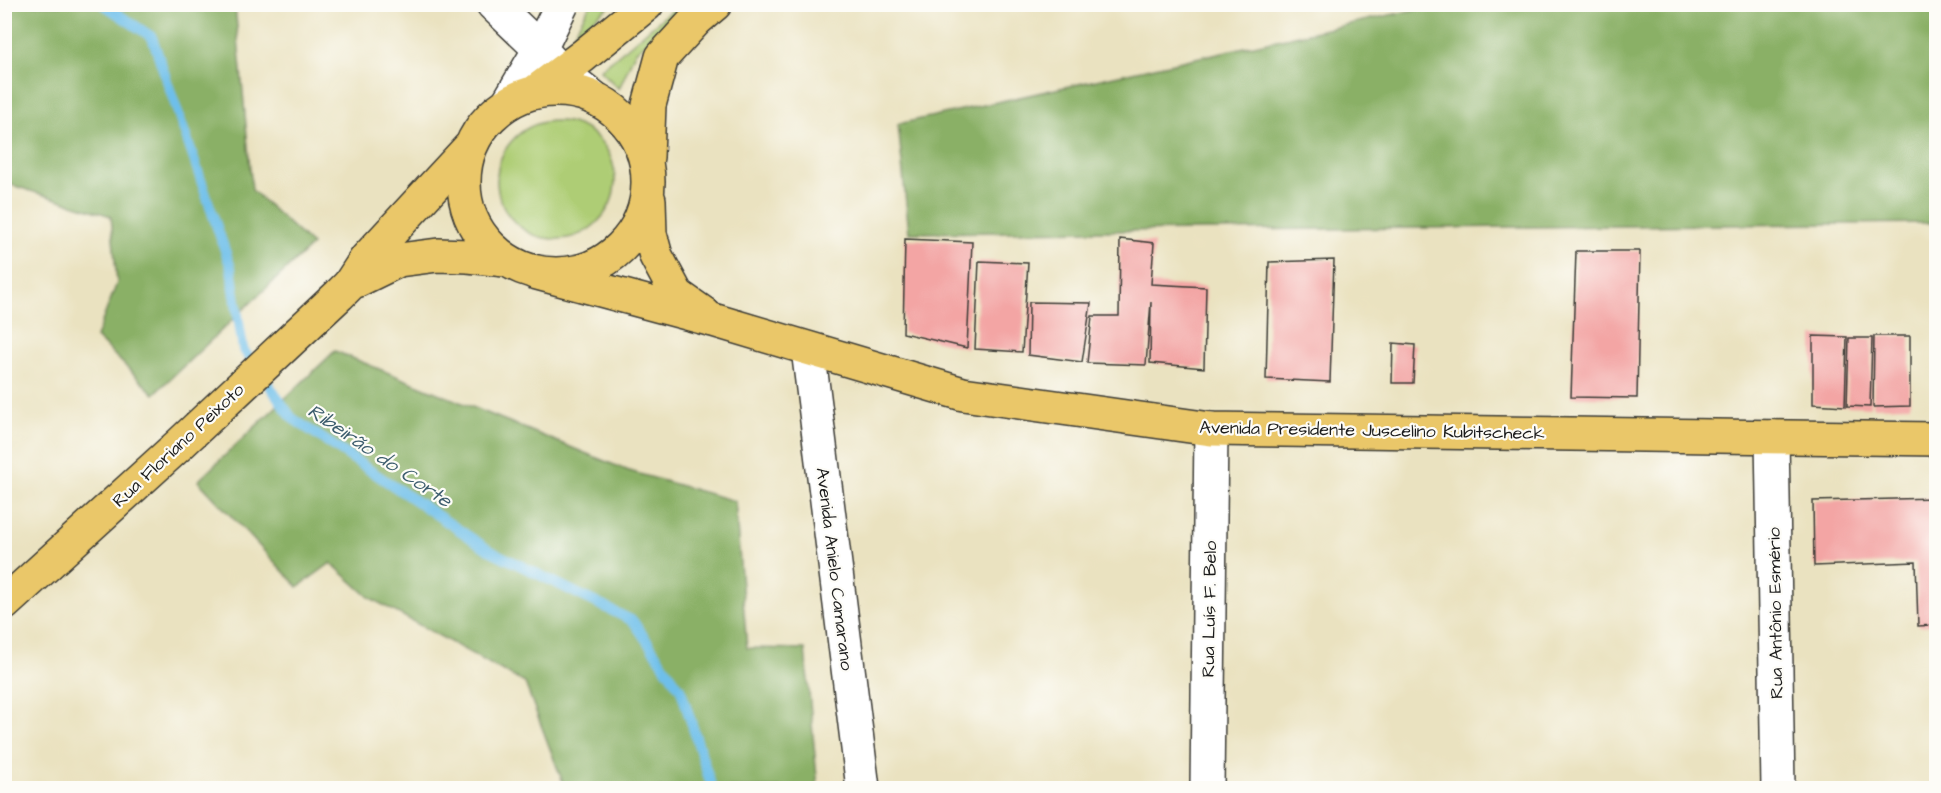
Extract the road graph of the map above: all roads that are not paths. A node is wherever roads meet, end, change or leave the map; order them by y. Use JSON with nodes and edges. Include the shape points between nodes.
{"nodes":[{"id":1,"x":493,"y":4,"type":"edge"},
{"id":2,"x":562,"y":4,"type":"edge"},
{"id":3,"x":646,"y":4,"type":"edge"},
{"id":4,"x":716,"y":4,"type":"edge"},
{"id":5,"x":551,"y":61,"type":"junction"},
{"id":6,"x":521,"y":97,"type":"junction"},
{"id":7,"x":593,"y":97,"type":"junction"},
{"id":8,"x":470,"y":147,"type":"junction"},
{"id":9,"x":648,"y":177,"type":"junction"},
{"id":10,"x":519,"y":266,"type":"junction"},
{"id":11,"x":344,"y":290,"type":"junction"},
{"id":12,"x":713,"y":320,"type":"junction"},
{"id":13,"x":808,"y":349,"type":"junction"},
{"id":14,"x":1211,"y":429,"type":"junction"},
{"id":15,"x":1772,"y":436,"type":"junction"},
{"id":16,"x":1936,"y":439,"type":"edge"},
{"id":17,"x":4,"y":604,"type":"edge"},
{"id":18,"x":863,"y":789,"type":"edge"},
{"id":19,"x":1207,"y":789,"type":"edge"},
{"id":20,"x":1778,"y":789,"type":"edge"}],
"edges":[{"from":1,"to":5,"type":"street"},
{"from":2,"to":5,"type":"street"},
{"from":3,"to":5,"type":"main road"},
{"from":4,"to":9,"type":"main road","via":[[662,57],[649,105]]},
{"from":5,"to":6,"type":"main road"},
{"from":5,"to":7,"type":"street"},
{"from":6,"to":7,"type":"main road","via":[[565,89]]},
{"from":6,"to":8,"type":"main road","via":[[485,122]]},
{"from":7,"to":9,"type":"main road","via":[[618,112],[636,135]]},
{"from":8,"to":10,"type":"main road","via":[[463,178],[466,210],[481,238]]},
{"from":8,"to":11,"type":"main road","name":"Rua Floriano Peixoto","via":[[366,259]]},
{"from":9,"to":10,"type":"main road","via":[[641,220],[623,246],[597,265],[566,274]]},
{"from":9,"to":12,"type":"main road","name":"Avenida Presidente Juscelino Kubitscheck","via":[[650,234],[656,256],[677,295]]},
{"from":10,"to":11,"type":"main road","name":"Rua Floriano Peixoto","via":[[468,256],[399,260]]},
{"from":10,"to":12,"type":"main road","name":"Avenida Presidente Juscelino Kubitscheck"},
{"from":11,"to":17,"type":"main road","name":"Rua Floriano Peixoto"},
{"from":12,"to":13,"type":"main road","name":"Avenida Presidente Juscelino Kubitscheck"},
{"from":13,"to":14,"type":"main road","name":"Avenida Presidente Juscelino Kubitscheck","via":[[963,394]]},
{"from":13,"to":18,"type":"street","name":"Avenida Anielo Camarano"},
{"from":14,"to":15,"type":"main road","name":"Avenida Presidente Juscelino Kubitscheck"},
{"from":14,"to":19,"type":"street","name":"Rua Luís F. Belo"},
{"from":15,"to":16,"type":"main road","name":"Avenida Presidente Juscelino Kubitscheck"},
{"from":15,"to":20,"type":"street","name":"Rua Antônio Esmério"}]}
